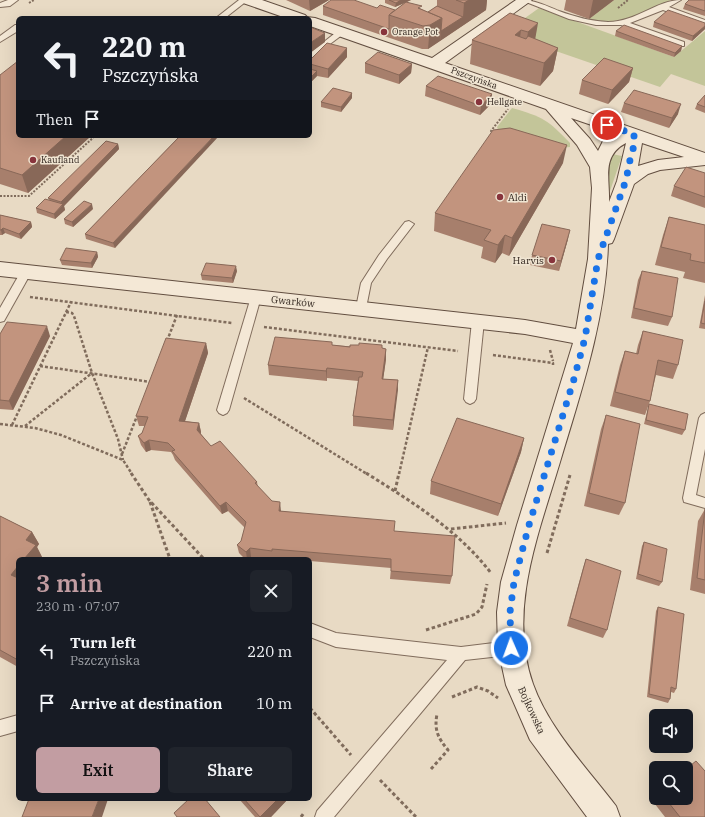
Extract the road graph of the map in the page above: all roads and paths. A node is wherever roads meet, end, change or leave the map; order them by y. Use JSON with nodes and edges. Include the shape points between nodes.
{"nodes":[{"id":1,"x":14,"y":0,"type":"edge"},
{"id":2,"x":244,"y":0,"type":"edge"},
{"id":3,"x":248,"y":0,"type":"edge"},
{"id":4,"x":525,"y":0,"type":"edge"},
{"id":5,"x":677,"y":0,"type":"edge"},
{"id":6,"x":0,"y":5,"type":"edge"},
{"id":7,"x":662,"y":7,"type":"junction"},
{"id":8,"x":223,"y":16,"type":"edge"},
{"id":9,"x":294,"y":16,"type":"edge"},
{"id":10,"x":312,"y":22,"type":"edge"},
{"id":11,"x":622,"y":23,"type":"junction"},
{"id":12,"x":705,"y":23,"type":"edge"},
{"id":13,"x":16,"y":28,"type":"edge"},
{"id":14,"x":342,"y":32,"type":"junction"},
{"id":15,"x":0,"y":40,"type":"edge"},
{"id":16,"x":681,"y":44,"type":"edge"},
{"id":17,"x":312,"y":55,"type":"edge"},
{"id":18,"x":434,"y":64,"type":"junction"},
{"id":19,"x":512,"y":104,"type":"dead end"},
{"id":20,"x":552,"y":106,"type":"junction"},
{"id":21,"x":498,"y":134,"type":"edge"},
{"id":22,"x":634,"y":134,"type":"junction"},
{"id":23,"x":93,"y":138,"type":"edge"},
{"id":24,"x":705,"y":160,"type":"edge"},
{"id":25,"x":599,"y":167,"type":"junction"},
{"id":26,"x":626,"y":180,"type":"junction"},
{"id":27,"x":0,"y":196,"type":"edge"},
{"id":28,"x":409,"y":224,"type":"dead end"},
{"id":29,"x":598,"y":259,"type":"junction"},
{"id":30,"x":0,"y":268,"type":"edge"},
{"id":31,"x":27,"y":272,"type":"junction"},
{"id":32,"x":14,"y":295,"type":"junction"},
{"id":33,"x":256,"y":297,"type":"junction"},
{"id":34,"x":71,"y":302,"type":"junction"},
{"id":35,"x":361,"y":308,"type":"junction"},
{"id":36,"x":66,"y":312,"type":"junction"},
{"id":37,"x":177,"y":315,"type":"junction"},
{"id":38,"x":0,"y":318,"type":"edge"},
{"id":39,"x":478,"y":322,"type":"junction"},
{"id":40,"x":248,"y":325,"type":"junction"},
{"id":41,"x":585,"y":338,"type":"junction"},
{"id":42,"x":166,"y":342,"type":"edge"},
{"id":43,"x":428,"y":347,"type":"junction"},
{"id":44,"x":475,"y":353,"type":"junction"},
{"id":45,"x":40,"y":366,"type":"junction"},
{"id":46,"x":553,"y":369,"type":"dead end"},
{"id":47,"x":92,"y":373,"type":"junction"},
{"id":48,"x":153,"y":376,"type":"edge"},
{"id":49,"x":244,"y":398,"type":"dead end"},
{"id":50,"x":470,"y":399,"type":"dead end"},
{"id":51,"x":223,"y":410,"type":"dead end"},
{"id":52,"x":139,"y":411,"type":"edge"},
{"id":53,"x":705,"y":418,"type":"edge"},
{"id":54,"x":0,"y":424,"type":"edge"},
{"id":55,"x":12,"y":425,"type":"junction"},
{"id":56,"x":24,"y":426,"type":"junction"},
{"id":57,"x":122,"y":455,"type":"junction"},
{"id":58,"x":123,"y":460,"type":"junction"},
{"id":59,"x":571,"y":473,"type":"dead end"},
{"id":60,"x":395,"y":491,"type":"junction"},
{"id":61,"x":149,"y":500,"type":"junction"},
{"id":62,"x":705,"y":503,"type":"edge"},
{"id":63,"x":509,"y":516,"type":"dead end"},
{"id":64,"x":506,"y":523,"type":"junction"},
{"id":65,"x":451,"y":529,"type":"junction"},
{"id":66,"x":504,"y":530,"type":"dead end"},
{"id":67,"x":169,"y":557,"type":"edge"},
{"id":68,"x":202,"y":557,"type":"edge"},
{"id":69,"x":546,"y":558,"type":"dead end"},
{"id":70,"x":493,"y":567,"type":"dead end"},
{"id":71,"x":491,"y":573,"type":"junction"},
{"id":72,"x":312,"y":631,"type":"edge"},
{"id":73,"x":423,"y":631,"type":"dead end"},
{"id":74,"x":511,"y":648,"type":"junction"},
{"id":75,"x":461,"y":654,"type":"junction"},
{"id":76,"x":498,"y":698,"type":"dead end"},
{"id":77,"x":448,"y":701,"type":"dead end"},
{"id":78,"x":312,"y":710,"type":"edge"},
{"id":79,"x":437,"y":710,"type":"dead end"},
{"id":80,"x":16,"y":724,"type":"edge"},
{"id":81,"x":0,"y":728,"type":"edge"},
{"id":82,"x":366,"y":766,"type":"junction"},
{"id":83,"x":431,"y":769,"type":"dead end"},
{"id":84,"x":323,"y":817,"type":"edge"},
{"id":85,"x":416,"y":817,"type":"edge"},
{"id":86,"x":605,"y":817,"type":"edge"}],
"edges":[{"from":1,"to":6,"type":"lane"},
{"from":2,"to":8,"type":"lane"},
{"from":3,"to":9,"type":"street"},
{"from":4,"to":11,"type":"lane","via":[[578,19],[605,24]]},
{"from":4,"to":18,"type":"street"},
{"from":5,"to":7,"type":"lane"},
{"from":7,"to":11,"type":"lane"},
{"from":7,"to":12,"type":"lane"},
{"from":10,"to":14,"type":"street","name":"Pszczyńska"},
{"from":11,"to":16,"type":"lane"},
{"from":13,"to":15,"type":"lane"},
{"from":14,"to":17,"type":"lane"},
{"from":14,"to":18,"type":"street","name":"Pszczyńska"},
{"from":18,"to":20,"type":"street","name":"Pszczyńska"},
{"from":19,"to":21,"type":"path","via":[[491,131]]},
{"from":20,"to":22,"type":"street","name":"Pszczyńska"},
{"from":20,"to":25,"type":"street","via":[[584,143]]},
{"from":22,"to":24,"type":"street","name":"Pszczyńska"},
{"from":22,"to":25,"type":"street","name":"Bojkowska","via":[[609,145]]},
{"from":22,"to":26,"type":"street","name":"Bojkowska","via":[[634,146]]},
{"from":23,"to":27,"type":"path","via":[[29,196]]},
{"from":24,"to":26,"type":"street","via":[[658,165],[642,170]]},
{"from":25,"to":29,"type":"street","name":"Bojkowska","via":[[601,188]]},
{"from":26,"to":29,"type":"street","name":"Bojkowska"},
{"from":28,"to":35,"type":"lane","via":[[366,283]]},
{"from":29,"to":41,"type":"street","name":"Bojkowska"},
{"from":30,"to":31,"type":"street","name":"Gwarków"},
{"from":31,"to":32,"type":"lane"},
{"from":31,"to":33,"type":"street","name":"Gwarków"},
{"from":32,"to":34,"type":"path"},
{"from":32,"to":38,"type":"lane"},
{"from":33,"to":35,"type":"street","name":"Gwarków"},
{"from":33,"to":40,"type":"lane"},
{"from":34,"to":36,"type":"path"},
{"from":34,"to":37,"type":"path"},
{"from":35,"to":39,"type":"street","name":"Gwarków"},
{"from":36,"to":45,"type":"path"},
{"from":36,"to":47,"type":"path","via":[[74,316]]},
{"from":37,"to":40,"type":"path"},
{"from":37,"to":42,"type":"path"},
{"from":39,"to":41,"type":"street","name":"Gwarków","via":[[525,327]]},
{"from":39,"to":44,"type":"lane"},
{"from":40,"to":43,"type":"path"},
{"from":40,"to":51,"type":"lane"},
{"from":41,"to":74,"type":"street","name":"Bojkowska","via":[[514,582],[510,612]]},
{"from":43,"to":44,"type":"path"},
{"from":43,"to":60,"type":"path"},
{"from":44,"to":46,"type":"path","via":[[553,363]]},
{"from":44,"to":50,"type":"lane"},
{"from":45,"to":47,"type":"path"},
{"from":45,"to":55,"type":"path"},
{"from":47,"to":48,"type":"path","via":[[151,382]]},
{"from":47,"to":56,"type":"path"},
{"from":47,"to":57,"type":"path"},
{"from":49,"to":60,"type":"path"},
{"from":52,"to":57,"type":"path"},
{"from":53,"to":62,"type":"lane","via":[[689,498]]},
{"from":54,"to":55,"type":"path"},
{"from":55,"to":56,"type":"path"},
{"from":56,"to":58,"type":"path","via":[[67,437]]},
{"from":57,"to":58,"type":"path"},
{"from":58,"to":61,"type":"path"},
{"from":59,"to":69,"type":"path"},
{"from":60,"to":65,"type":"path"},
{"from":61,"to":67,"type":"path"},
{"from":61,"to":68,"type":"path"},
{"from":63,"to":64,"type":"path"},
{"from":64,"to":65,"type":"path"},
{"from":64,"to":66,"type":"path"},
{"from":65,"to":71,"type":"path","via":[[482,560]]},
{"from":70,"to":71,"type":"path"},
{"from":71,"to":73,"type":"path","via":[[482,607],[476,614]]},
{"from":72,"to":75,"type":"lane","via":[[336,640]]},
{"from":74,"to":75,"type":"lane"},
{"from":74,"to":86,"type":"street","name":"Bojkowska","via":[[520,685],[540,730]]},
{"from":75,"to":82,"type":"lane"},
{"from":76,"to":77,"type":"path","via":[[477,687],[453,696]]},
{"from":78,"to":82,"type":"path","via":[[356,760]]},
{"from":79,"to":83,"type":"path","via":[[434,727],[437,737],[448,750]]},
{"from":80,"to":81,"type":"lane"},
{"from":82,"to":84,"type":"lane"},
{"from":82,"to":85,"type":"path"}]}
